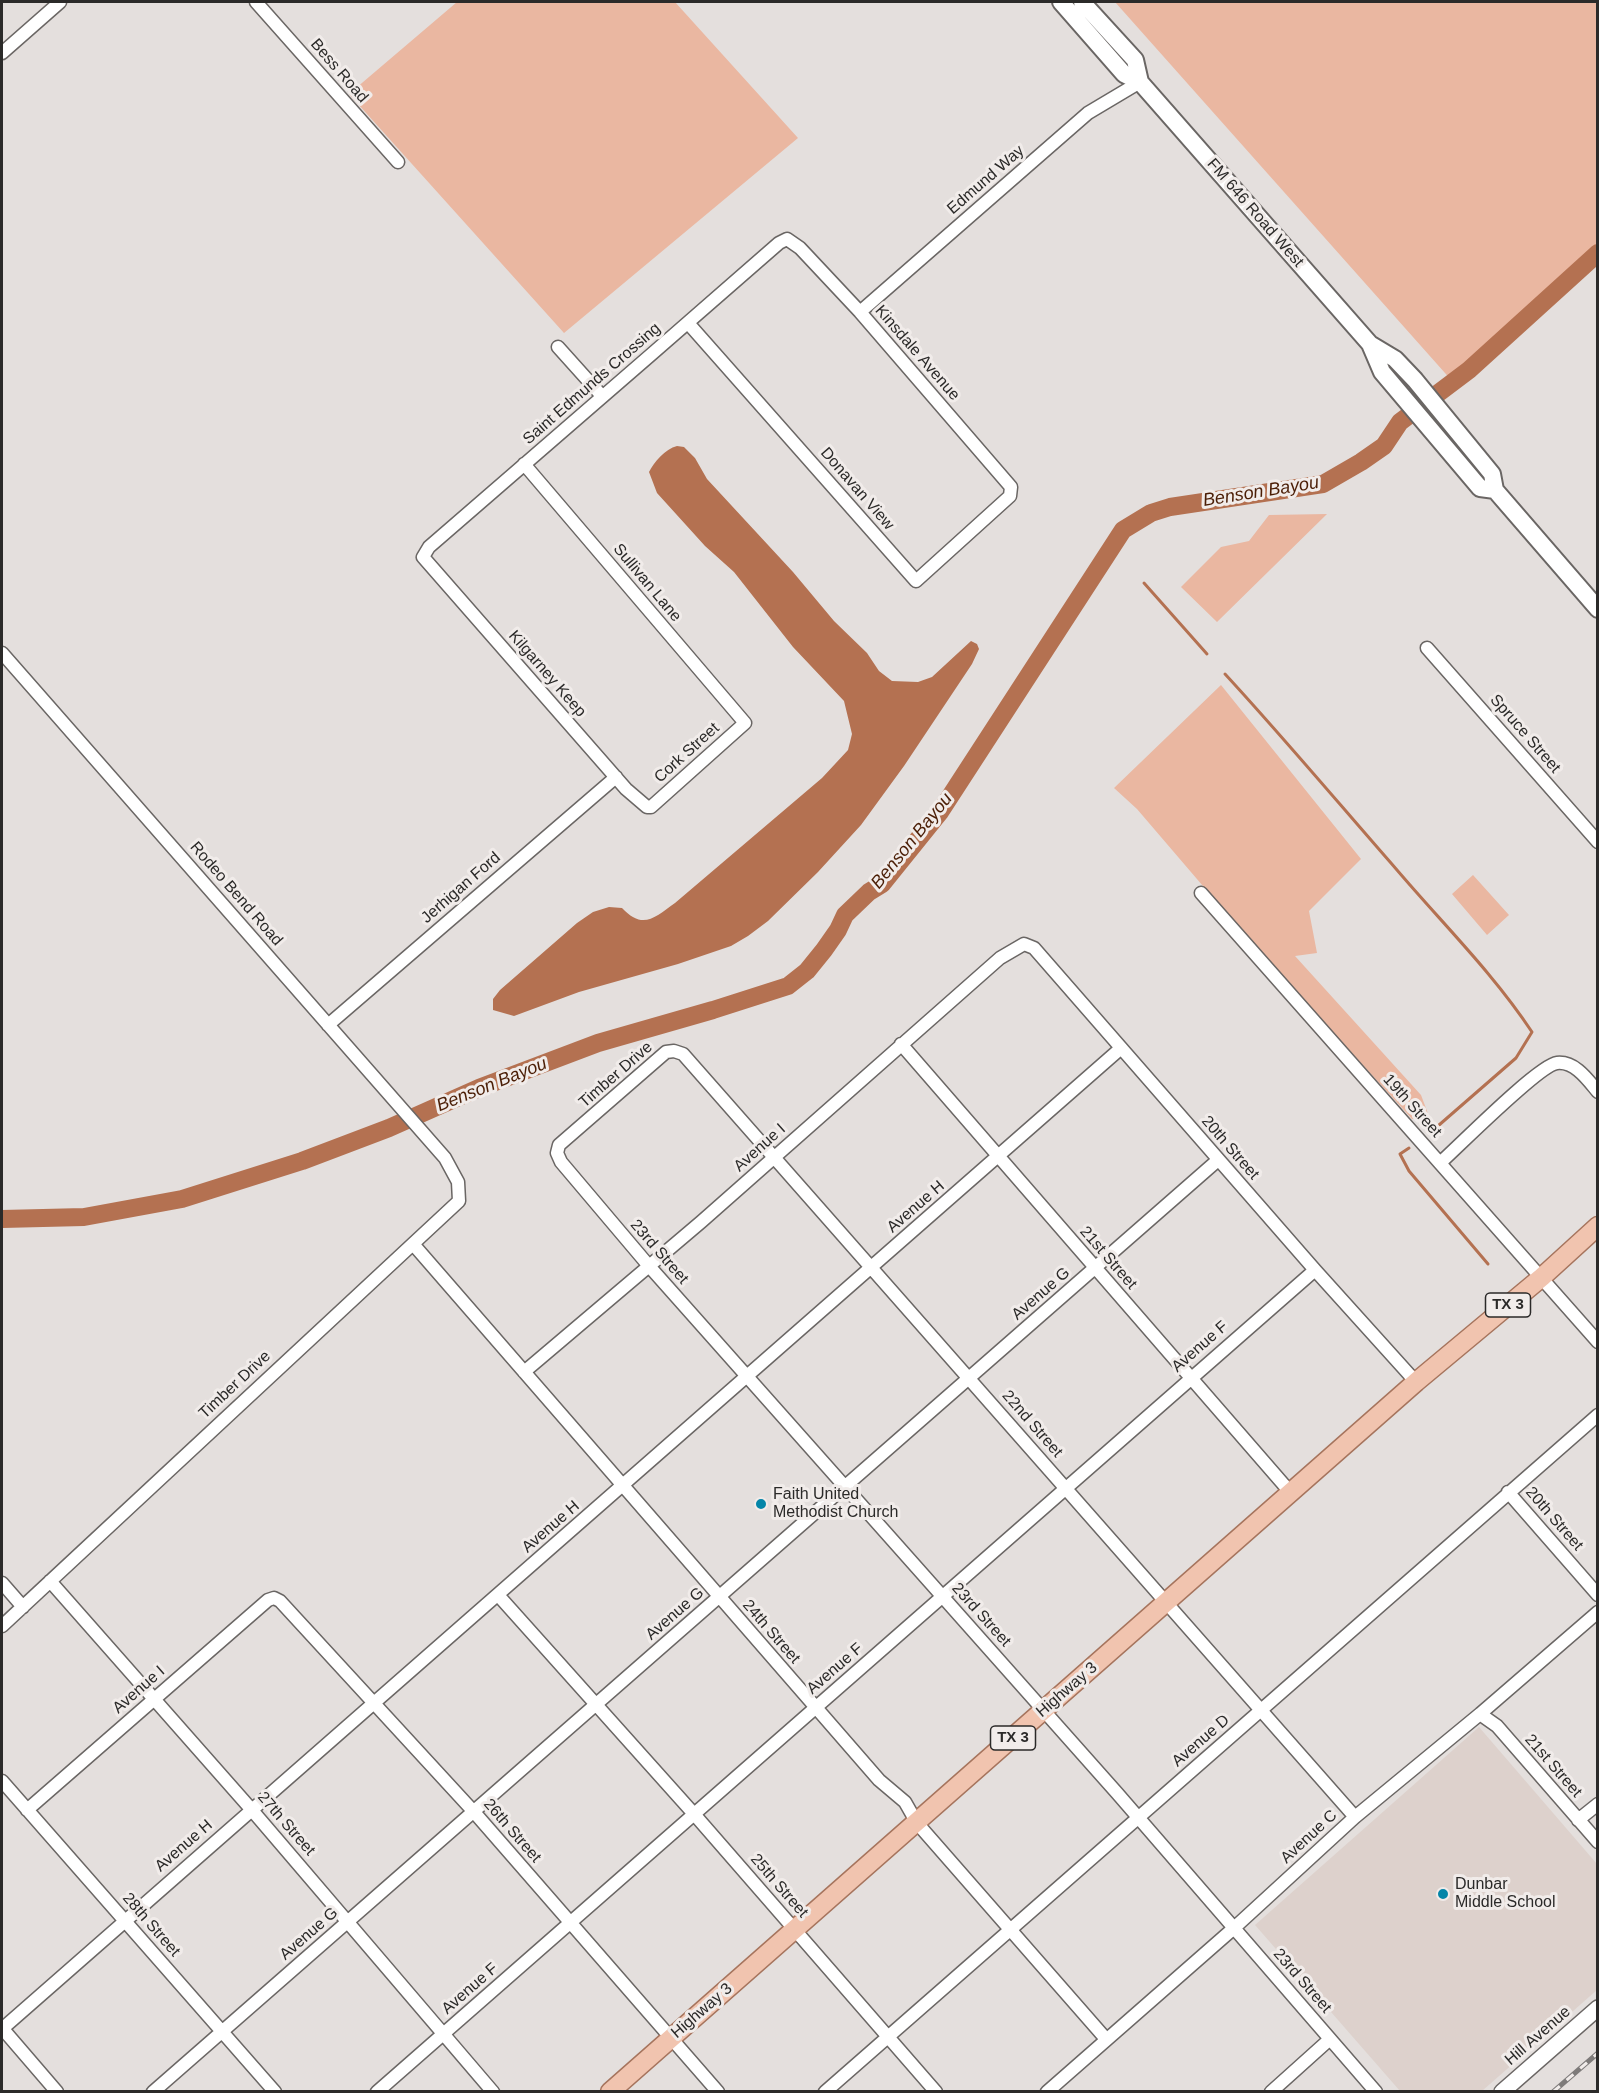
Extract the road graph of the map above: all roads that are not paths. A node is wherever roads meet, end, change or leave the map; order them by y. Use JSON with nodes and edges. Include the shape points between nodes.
{"nodes":[{"id":1,"x":60,"y":2,"type":"edge"},
{"id":2,"x":256,"y":2,"type":"edge"},
{"id":3,"x":1061,"y":2,"type":"edge"},
{"id":4,"x":1072,"y":2,"type":"edge"},
{"id":5,"x":1086,"y":6,"type":"edge"},
{"id":6,"x":2,"y":53,"type":"edge"},
{"id":7,"x":1140,"y":82,"type":"junction"},
{"id":8,"x":398,"y":162,"type":"dead end"},
{"id":9,"x":787,"y":239,"type":"joint"},
{"id":10,"x":860,"y":312,"type":"junction"},
{"id":11,"x":688,"y":323,"type":"junction"},
{"id":12,"x":1370,"y":344,"type":"junction"},
{"id":13,"x":558,"y":346,"type":"dead end"},
{"id":14,"x":602,"y":396,"type":"junction"},
{"id":15,"x":524,"y":464,"type":"junction"},
{"id":16,"x":1495,"y":490,"type":"junction"},
{"id":17,"x":1010,"y":496,"type":"joint"},
{"id":18,"x":423,"y":557,"type":"joint"},
{"id":19,"x":1598,"y":609,"type":"edge"},
{"id":20,"x":1427,"y":648,"type":"dead end"},
{"id":21,"x":2,"y":653,"type":"edge"},
{"id":22,"x":745,"y":723,"type":"joint"},
{"id":23,"x":616,"y":777,"type":"junction"},
{"id":24,"x":651,"y":807,"type":"joint"},
{"id":25,"x":1595,"y":834,"type":"edge"},
{"id":26,"x":1201,"y":893,"type":"dead end"},
{"id":27,"x":1017,"y":948,"type":"joint"},
{"id":28,"x":328,"y":1025,"type":"junction"},
{"id":29,"x":902,"y":1044,"type":"junction"},
{"id":30,"x":1120,"y":1049,"type":"junction"},
{"id":31,"x":683,"y":1054,"type":"joint"},
{"id":32,"x":1598,"y":1092,"type":"edge"},
{"id":33,"x":775,"y":1157,"type":"junction"},
{"id":34,"x":999,"y":1157,"type":"junction"},
{"id":35,"x":445,"y":1158,"type":"joint"},
{"id":36,"x":1218,"y":1160,"type":"junction"},
{"id":37,"x":561,"y":1162,"type":"joint"},
{"id":38,"x":1440,"y":1163,"type":"junction"},
{"id":39,"x":1598,"y":1226,"type":"edge"},
{"id":40,"x":413,"y":1244,"type":"junction"},
{"id":41,"x":649,"y":1266,"type":"junction"},
{"id":42,"x":873,"y":1268,"type":"junction"},
{"id":43,"x":1095,"y":1268,"type":"junction"},
{"id":44,"x":1315,"y":1270,"type":"junction"},
{"id":45,"x":1542,"y":1277,"type":"junction"},
{"id":46,"x":1598,"y":1342,"type":"edge"},
{"id":47,"x":524,"y":1372,"type":"junction"},
{"id":48,"x":1190,"y":1377,"type":"junction"},
{"id":49,"x":747,"y":1378,"type":"junction"},
{"id":50,"x":969,"y":1378,"type":"junction"},
{"id":51,"x":1416,"y":1382,"type":"junction"},
{"id":52,"x":1598,"y":1414,"type":"edge"},
{"id":53,"x":623,"y":1486,"type":"junction"},
{"id":54,"x":845,"y":1487,"type":"junction"},
{"id":55,"x":1066,"y":1488,"type":"junction"},
{"id":56,"x":1508,"y":1492,"type":"junction"},
{"id":57,"x":1291,"y":1493,"type":"junction"},
{"id":58,"x":50,"y":1581,"type":"junction"},
{"id":59,"x":2,"y":1583,"type":"edge"},
{"id":60,"x":498,"y":1595,"type":"junction"},
{"id":61,"x":1598,"y":1595,"type":"edge"},
{"id":62,"x":719,"y":1597,"type":"junction"},
{"id":63,"x":942,"y":1597,"type":"junction"},
{"id":64,"x":274,"y":1598,"type":"joint"},
{"id":65,"x":1167,"y":1603,"type":"junction"},
{"id":66,"x":23,"y":1607,"type":"junction"},
{"id":67,"x":1598,"y":1612,"type":"edge"},
{"id":68,"x":2,"y":1626,"type":"edge"},
{"id":69,"x":153,"y":1699,"type":"junction"},
{"id":70,"x":374,"y":1704,"type":"junction"},
{"id":71,"x":596,"y":1704,"type":"junction"},
{"id":72,"x":816,"y":1708,"type":"junction"},
{"id":73,"x":1044,"y":1711,"type":"junction"},
{"id":74,"x":1261,"y":1711,"type":"junction"},
{"id":75,"x":1480,"y":1714,"type":"junction"},
{"id":76,"x":2,"y":1780,"type":"edge"},
{"id":77,"x":1598,"y":1804,"type":"edge"},
{"id":78,"x":252,"y":1809,"type":"junction"},
{"id":79,"x":27,"y":1810,"type":"junction"},
{"id":80,"x":474,"y":1812,"type":"junction"},
{"id":81,"x":694,"y":1814,"type":"junction"},
{"id":82,"x":1355,"y":1817,"type":"junction"},
{"id":83,"x":1138,"y":1818,"type":"junction"},
{"id":84,"x":1578,"y":1820,"type":"junction"},
{"id":85,"x":917,"y":1822,"type":"junction"},
{"id":86,"x":1598,"y":1842,"type":"edge"},
{"id":87,"x":125,"y":1921,"type":"junction"},
{"id":88,"x":348,"y":1922,"type":"junction"},
{"id":89,"x":570,"y":1923,"type":"junction"},
{"id":90,"x":1234,"y":1928,"type":"junction"},
{"id":91,"x":795,"y":1929,"type":"junction"},
{"id":92,"x":1010,"y":1929,"type":"junction"},
{"id":93,"x":1598,"y":2008,"type":"edge"},
{"id":94,"x":2,"y":2028,"type":"edge"},
{"id":95,"x":222,"y":2031,"type":"junction"},
{"id":96,"x":444,"y":2034,"type":"junction"},
{"id":97,"x":888,"y":2037,"type":"junction"},
{"id":98,"x":671,"y":2038,"type":"junction"},
{"id":99,"x":1106,"y":2039,"type":"junction"},
{"id":100,"x":1330,"y":2039,"type":"junction"},
{"id":101,"x":57,"y":2091,"type":"edge"},
{"id":102,"x":153,"y":2091,"type":"edge"},
{"id":103,"x":275,"y":2091,"type":"edge"},
{"id":104,"x":377,"y":2091,"type":"edge"},
{"id":105,"x":493,"y":2091,"type":"edge"},
{"id":106,"x":610,"y":2091,"type":"edge"},
{"id":107,"x":718,"y":2091,"type":"edge"},
{"id":108,"x":825,"y":2091,"type":"edge"},
{"id":109,"x":936,"y":2091,"type":"edge"},
{"id":110,"x":1047,"y":2091,"type":"edge"},
{"id":111,"x":1271,"y":2091,"type":"edge"},
{"id":112,"x":1376,"y":2091,"type":"edge"},
{"id":113,"x":1502,"y":2091,"type":"edge"}],
"edges":[{"from":1,"to":6,"type":"street"},
{"from":2,"to":8,"type":"street","name":"Bess Road"},
{"from":3,"to":7,"type":"main road","name":"FM 646 Road West","via":[[1124,74]]},
{"from":4,"to":5,"type":"main road"},
{"from":5,"to":7,"type":"main road","name":"FM 646 Road West","via":[[1135,60]]},
{"from":7,"to":10,"type":"street","name":"Edmund Way","via":[[1089,113]]},
{"from":7,"to":12,"type":"main road","name":"FM 646 Road West"},
{"from":9,"to":10,"type":"street","name":"Kinsdale Avenue"},
{"from":9,"to":11,"type":"street","name":"Saint Edmunds Crossing"},
{"from":10,"to":17,"type":"street","name":"Kinsdale Avenue","via":[[1011,487]]},
{"from":11,"to":14,"type":"street","name":"Saint Edmunds Crossing"},
{"from":11,"to":17,"type":"street","name":"Donavan View","via":[[916,581]]},
{"from":12,"to":16,"type":"main road","name":"FM 646 Road West","via":[[1395,359],[1415,380],[1492,474]]},
{"from":12,"to":16,"type":"main road","name":"FM 646 Road West","via":[[1382,372],[1427,428],[1480,488]]},
{"from":13,"to":14,"type":"street"},
{"from":14,"to":15,"type":"street","name":"Saint Edmunds Crossing"},
{"from":15,"to":18,"type":"street","name":"Saint Edmunds Crossing","via":[[429,547]]},
{"from":15,"to":22,"type":"street","name":"Sullivan Lane"},
{"from":16,"to":19,"type":"main road","name":"FM 646 Road West"},
{"from":18,"to":23,"type":"street","name":"Kilgarney Keep"},
{"from":20,"to":25,"type":"street","name":"Spruce Street"},
{"from":21,"to":28,"type":"street","name":"Rodeo Bend Road"},
{"from":22,"to":24,"type":"street","name":"Cork Street"},
{"from":23,"to":24,"type":"street","name":"Kilgarney Keep","via":[[639,801]]},
{"from":23,"to":28,"type":"street","name":"Jerhigan Ford"},
{"from":26,"to":38,"type":"street","name":"19th Street"},
{"from":27,"to":29,"type":"street","name":"Avenue I","via":[[1000,958]]},
{"from":27,"to":30,"type":"street","name":"20th Street","via":[[1024,944],[1034,948]]},
{"from":28,"to":35,"type":"street","name":"Rodeo Bend Road"},
{"from":29,"to":33,"type":"street","name":"Avenue I"},
{"from":29,"to":34,"type":"street","name":"21st Street"},
{"from":30,"to":34,"type":"street","name":"Avenue H"},
{"from":30,"to":36,"type":"street","name":"20th Street"},
{"from":31,"to":33,"type":"street","name":"22nd Street"},
{"from":31,"to":37,"type":"street","name":"Timber Drive","via":[[666,1052],[568,1137],[559,1145]]},
{"from":32,"to":38,"type":"street","via":[[1570,1065],[1557,1063],[1534,1076]]},
{"from":33,"to":41,"type":"street","name":"Avenue I"},
{"from":33,"to":42,"type":"street","name":"22nd Street"},
{"from":34,"to":42,"type":"street","name":"Avenue H"},
{"from":34,"to":43,"type":"street","name":"21st Street"},
{"from":35,"to":40,"type":"street","name":"Timber Drive","via":[[458,1182],[459,1202]]},
{"from":36,"to":43,"type":"street","name":"Avenue G"},
{"from":36,"to":44,"type":"street","name":"20th Street"},
{"from":37,"to":41,"type":"street","name":"23rd Street"},
{"from":38,"to":45,"type":"street","name":"19th Street"},
{"from":39,"to":45,"type":"main road","number":"TX 3"},
{"from":40,"to":47,"type":"street","name":"24th Street"},
{"from":40,"to":58,"type":"street","name":"Timber Drive"},
{"from":41,"to":47,"type":"street","name":"Avenue I"},
{"from":41,"to":49,"type":"street","name":"23rd Street"},
{"from":42,"to":49,"type":"street","name":"Avenue H"},
{"from":42,"to":50,"type":"street","name":"22nd Street"},
{"from":43,"to":48,"type":"street","name":"21st Street"},
{"from":43,"to":50,"type":"street","name":"Avenue G"},
{"from":44,"to":48,"type":"street","name":"Avenue F"},
{"from":44,"to":51,"type":"street","name":"20th Street"},
{"from":45,"to":46,"type":"street","name":"19th Street"},
{"from":45,"to":51,"type":"main road","number":"TX 3"},
{"from":47,"to":53,"type":"street","name":"24th Street"},
{"from":48,"to":55,"type":"street","name":"Avenue F"},
{"from":48,"to":57,"type":"street","name":"21st Street"},
{"from":49,"to":53,"type":"street","name":"Avenue H"},
{"from":49,"to":54,"type":"street","name":"23rd Street"},
{"from":50,"to":54,"type":"street","name":"Avenue G"},
{"from":50,"to":55,"type":"street","name":"22nd Street"},
{"from":51,"to":57,"type":"main road","name":"Highway 3","number":"TX 3"},
{"from":52,"to":56,"type":"street","name":"Avenue D"},
{"from":53,"to":60,"type":"street","name":"Avenue H"},
{"from":53,"to":62,"type":"street","name":"24th Street"},
{"from":54,"to":62,"type":"street","name":"Avenue G"},
{"from":54,"to":63,"type":"street","name":"23rd Street"},
{"from":55,"to":63,"type":"street","name":"Avenue F"},
{"from":55,"to":65,"type":"street","name":"22nd Street"},
{"from":56,"to":61,"type":"street","name":"20th Street"},
{"from":56,"to":74,"type":"street","name":"Avenue D"},
{"from":57,"to":65,"type":"main road","name":"Highway 3","number":"TX 3"},
{"from":58,"to":66,"type":"street","name":"Timber Drive"},
{"from":58,"to":69,"type":"street","name":"27th Street"},
{"from":59,"to":66,"type":"street"},
{"from":60,"to":70,"type":"street","name":"Avenue H"},
{"from":60,"to":71,"type":"street","name":"25th Street"},
{"from":62,"to":71,"type":"street","name":"Avenue G"},
{"from":62,"to":72,"type":"street","name":"24th Street"},
{"from":63,"to":72,"type":"street","name":"Avenue F"},
{"from":63,"to":73,"type":"street","name":"23rd Street"},
{"from":64,"to":69,"type":"street","name":"Avenue I"},
{"from":64,"to":70,"type":"street","name":"26th Street"},
{"from":65,"to":73,"type":"main road","name":"Highway 3","number":"TX 3"},
{"from":65,"to":74,"type":"street","name":"22nd Street"},
{"from":66,"to":68,"type":"street","name":"Timber Drive"},
{"from":67,"to":75,"type":"street","name":"Avenue C"},
{"from":69,"to":78,"type":"street","name":"27th Street"},
{"from":69,"to":79,"type":"street","name":"Avenue I"},
{"from":70,"to":78,"type":"street","name":"Avenue H"},
{"from":70,"to":80,"type":"street","name":"26th Street"},
{"from":71,"to":80,"type":"street","name":"Avenue G"},
{"from":71,"to":81,"type":"street","name":"25th Street"},
{"from":72,"to":81,"type":"street","name":"Avenue F"},
{"from":72,"to":85,"type":"street","name":"24th Street","via":[[879,1780],[905,1803]]},
{"from":73,"to":83,"type":"street","name":"23rd Street"},
{"from":73,"to":85,"type":"main road","name":"Highway 3","number":"TX 3"},
{"from":74,"to":82,"type":"street","name":"22nd Street"},
{"from":74,"to":83,"type":"street","name":"Avenue D"},
{"from":75,"to":82,"type":"street","name":"Avenue C"},
{"from":75,"to":84,"type":"street","name":"21st Street","via":[[1497,1726]]},
{"from":76,"to":79,"type":"street","name":"28th Street"},
{"from":77,"to":84,"type":"street"},
{"from":78,"to":87,"type":"street","name":"Avenue H"},
{"from":78,"to":88,"type":"street","name":"27th Street"},
{"from":79,"to":87,"type":"street","name":"28th Street"},
{"from":80,"to":88,"type":"street","name":"Avenue G"},
{"from":80,"to":89,"type":"street","name":"26th Street"},
{"from":81,"to":89,"type":"street","name":"Avenue F"},
{"from":81,"to":91,"type":"street","name":"25th Street"},
{"from":82,"to":90,"type":"street","name":"Avenue C"},
{"from":83,"to":90,"type":"street","name":"23rd Street"},
{"from":83,"to":92,"type":"street","name":"Avenue D"},
{"from":84,"to":86,"type":"street","name":"21st Street"},
{"from":85,"to":91,"type":"main road","name":"Highway 3","number":"TX 3"},
{"from":85,"to":92,"type":"street","name":"24th Street"},
{"from":87,"to":94,"type":"street","name":"Avenue H"},
{"from":87,"to":95,"type":"street","name":"28th Street"},
{"from":88,"to":95,"type":"street","name":"Avenue G"},
{"from":88,"to":96,"type":"street","name":"27th Street"},
{"from":89,"to":96,"type":"street","name":"Avenue F"},
{"from":89,"to":98,"type":"street","name":"26th Street"},
{"from":90,"to":99,"type":"street","name":"Avenue C"},
{"from":90,"to":100,"type":"street","name":"23rd Street"},
{"from":91,"to":97,"type":"street","name":"25th Street"},
{"from":91,"to":98,"type":"main road","name":"Highway 3","number":"TX 3"},
{"from":92,"to":97,"type":"street","name":"Avenue D"},
{"from":92,"to":99,"type":"street","name":"24th Street"},
{"from":93,"to":113,"type":"street","name":"Hill Avenue"},
{"from":94,"to":101,"type":"street"},
{"from":95,"to":102,"type":"street","name":"Avenue G"},
{"from":95,"to":103,"type":"street","name":"28th Street"},
{"from":96,"to":104,"type":"street","name":"Avenue F"},
{"from":96,"to":105,"type":"street","name":"27th Street"},
{"from":97,"to":108,"type":"street","name":"Avenue D"},
{"from":97,"to":109,"type":"street","name":"25th Street"},
{"from":98,"to":106,"type":"main road","name":"Highway 3","number":"TX 3"},
{"from":98,"to":107,"type":"street","name":"26th Street"},
{"from":99,"to":110,"type":"street","name":"Avenue C"},
{"from":100,"to":111,"type":"street"},
{"from":100,"to":112,"type":"street","name":"23rd Street"}]}
